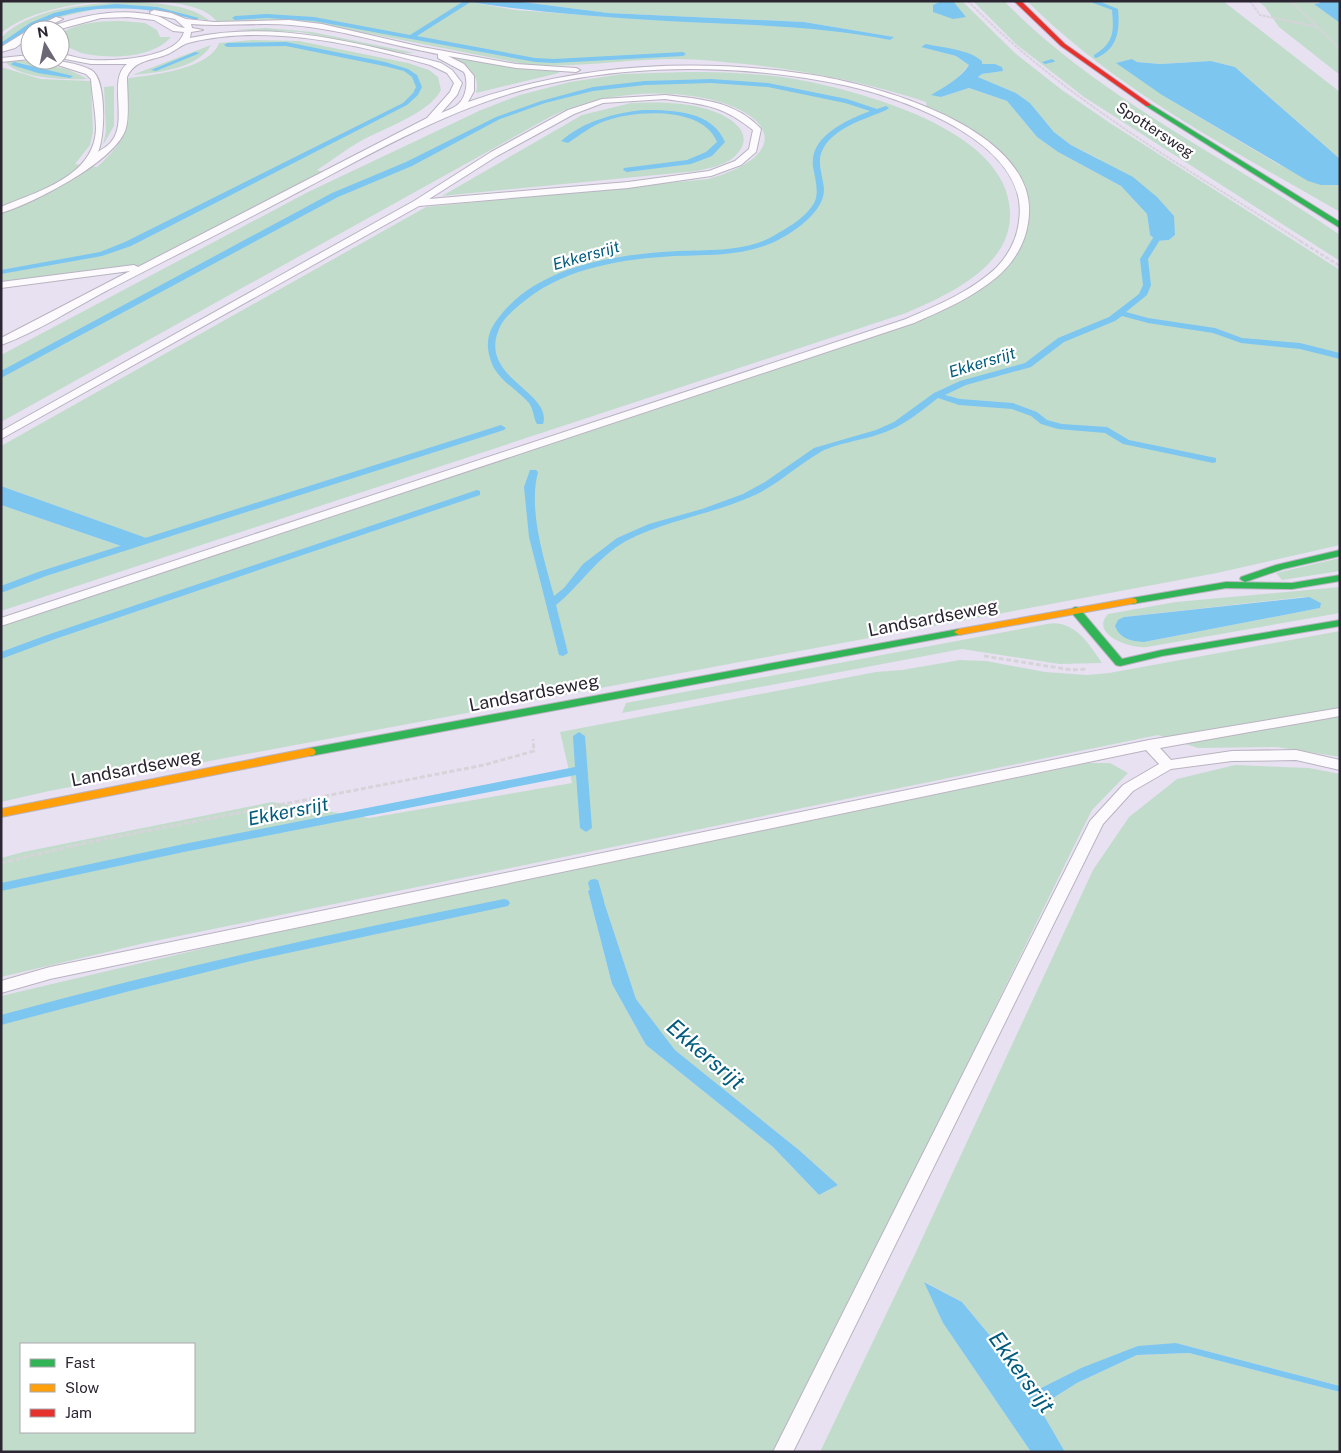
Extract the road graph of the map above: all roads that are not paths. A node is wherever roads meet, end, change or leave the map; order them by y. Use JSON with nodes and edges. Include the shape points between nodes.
{"nodes":[{"id":1,"x":1017,"y":1,"type":"edge"},
{"id":2,"x":54,"y":20,"type":"edge"},
{"id":3,"x":184,"y":21,"type":"junction"},
{"id":4,"x":70,"y":23,"type":"edge"},
{"id":5,"x":189,"y":30,"type":"junction"},
{"id":6,"x":309,"y":36,"type":"junction"},
{"id":7,"x":363,"y":37,"type":"junction"},
{"id":8,"x":20,"y":40,"type":"edge"},
{"id":9,"x":183,"y":42,"type":"junction"},
{"id":10,"x":422,"y":49,"type":"junction"},
{"id":11,"x":1,"y":50,"type":"edge"},
{"id":12,"x":20,"y":58,"type":"edge"},
{"id":13,"x":70,"y":58,"type":"edge"},
{"id":14,"x":139,"y":59,"type":"junction"},
{"id":15,"x":1,"y":60,"type":"edge"},
{"id":16,"x":70,"y":66,"type":"edge"},
{"id":17,"x":127,"y":68,"type":"junction"},
{"id":18,"x":605,"y":72,"type":"junction"},
{"id":19,"x":458,"y":110,"type":"junction"},
{"id":20,"x":429,"y":121,"type":"junction"},
{"id":21,"x":89,"y":162,"type":"junction"},
{"id":22,"x":416,"y":203,"type":"junction"},
{"id":23,"x":1,"y":210,"type":"edge"},
{"id":24,"x":1337,"y":223,"type":"edge"},
{"id":25,"x":145,"y":266,"type":"junction"},
{"id":26,"x":1,"y":286,"type":"edge"},
{"id":27,"x":1,"y":342,"type":"edge"},
{"id":28,"x":1,"y":436,"type":"edge"},
{"id":29,"x":1340,"y":553,"type":"edge"},
{"id":30,"x":1340,"y":578,"type":"edge"},
{"id":31,"x":1226,"y":585,"type":"junction"},
{"id":32,"x":1074,"y":610,"type":"junction"},
{"id":33,"x":1,"y":622,"type":"edge"},
{"id":34,"x":1340,"y":623,"type":"edge"},
{"id":35,"x":1340,"y":712,"type":"edge"},
{"id":36,"x":1149,"y":745,"type":"junction"},
{"id":37,"x":1168,"y":765,"type":"junction"},
{"id":38,"x":1340,"y":765,"type":"edge"},
{"id":39,"x":1,"y":813,"type":"edge"},
{"id":40,"x":1,"y":987,"type":"edge"},
{"id":41,"x":783,"y":1452,"type":"edge"}],
"edges":[{"from":1,"to":24,"type":"street","name":"Spottersweg","via":[[1062,45],[1121,88]]},
{"from":2,"to":3,"type":"lane","via":[[105,10],[158,12]]},
{"from":3,"to":5,"type":"lane"},
{"from":3,"to":7,"type":"lane","via":[[214,24],[288,22],[322,26]]},
{"from":4,"to":5,"type":"lane","via":[[86,18],[136,15],[157,19],[175,29]]},
{"from":5,"to":7,"type":"lane","via":[[276,27]]},
{"from":5,"to":9,"type":"lane"},
{"from":6,"to":9,"type":"lane","via":[[243,33]]},
{"from":6,"to":17,"type":"lane","via":[[216,41],[159,61]]},
{"from":6,"to":20,"type":"lane","via":[[445,67],[458,83],[454,93]]},
{"from":7,"to":10,"type":"lane"},
{"from":8,"to":11,"type":"lane"},
{"from":9,"to":14,"type":"lane","via":[[171,50]]},
{"from":10,"to":18,"type":"lane","via":[[516,66]]},
{"from":10,"to":19,"type":"lane","via":[[461,65],[470,75],[473,85]]},
{"from":12,"to":15,"type":"lane"},
{"from":13,"to":14,"type":"lane","via":[[91,62]]},
{"from":14,"to":17,"type":"lane"},
{"from":16,"to":21,"type":"lane","via":[[89,72],[95,79],[100,129]]},
{"from":17,"to":21,"type":"lane","via":[[123,77],[122,129],[115,143]]},
{"from":18,"to":19,"type":"lane","via":[[528,86]]},
{"from":18,"to":33,"type":"lane","via":[[693,67],[796,74],[927,108],[966,129],[1007,164],[1021,189],[1025,208],[1024,232],[1013,252],[997,270],[970,292],[910,320]]},
{"from":19,"to":20,"type":"lane"},
{"from":20,"to":25,"type":"lane"},
{"from":21,"to":23,"type":"lane","via":[[60,185]]},
{"from":22,"to":22,"type":"lane","via":[[712,173],[738,163],[753,150],[757,128],[737,113],[715,104],[665,97],[602,101],[571,112]]},
{"from":22,"to":28,"type":"lane"},
{"from":25,"to":26,"type":"lane"},
{"from":25,"to":27,"type":"lane"},
{"from":29,"to":31,"type":"street","name":"Landsardseweg","via":[[1280,567]]},
{"from":30,"to":31,"type":"street","name":"Landsardseweg","via":[[1292,586]]},
{"from":31,"to":32,"type":"street","name":"Landsardseweg"},
{"from":32,"to":34,"type":"street","via":[[1120,663]]},
{"from":32,"to":39,"type":"street","name":"Landsardseweg"},
{"from":35,"to":36,"type":"lane"},
{"from":36,"to":37,"type":"lane"},
{"from":36,"to":40,"type":"lane","via":[[60,971]]},
{"from":37,"to":38,"type":"lane","via":[[1232,756],[1296,755]]},
{"from":37,"to":41,"type":"lane","via":[[1128,788],[1097,821]]}]}
